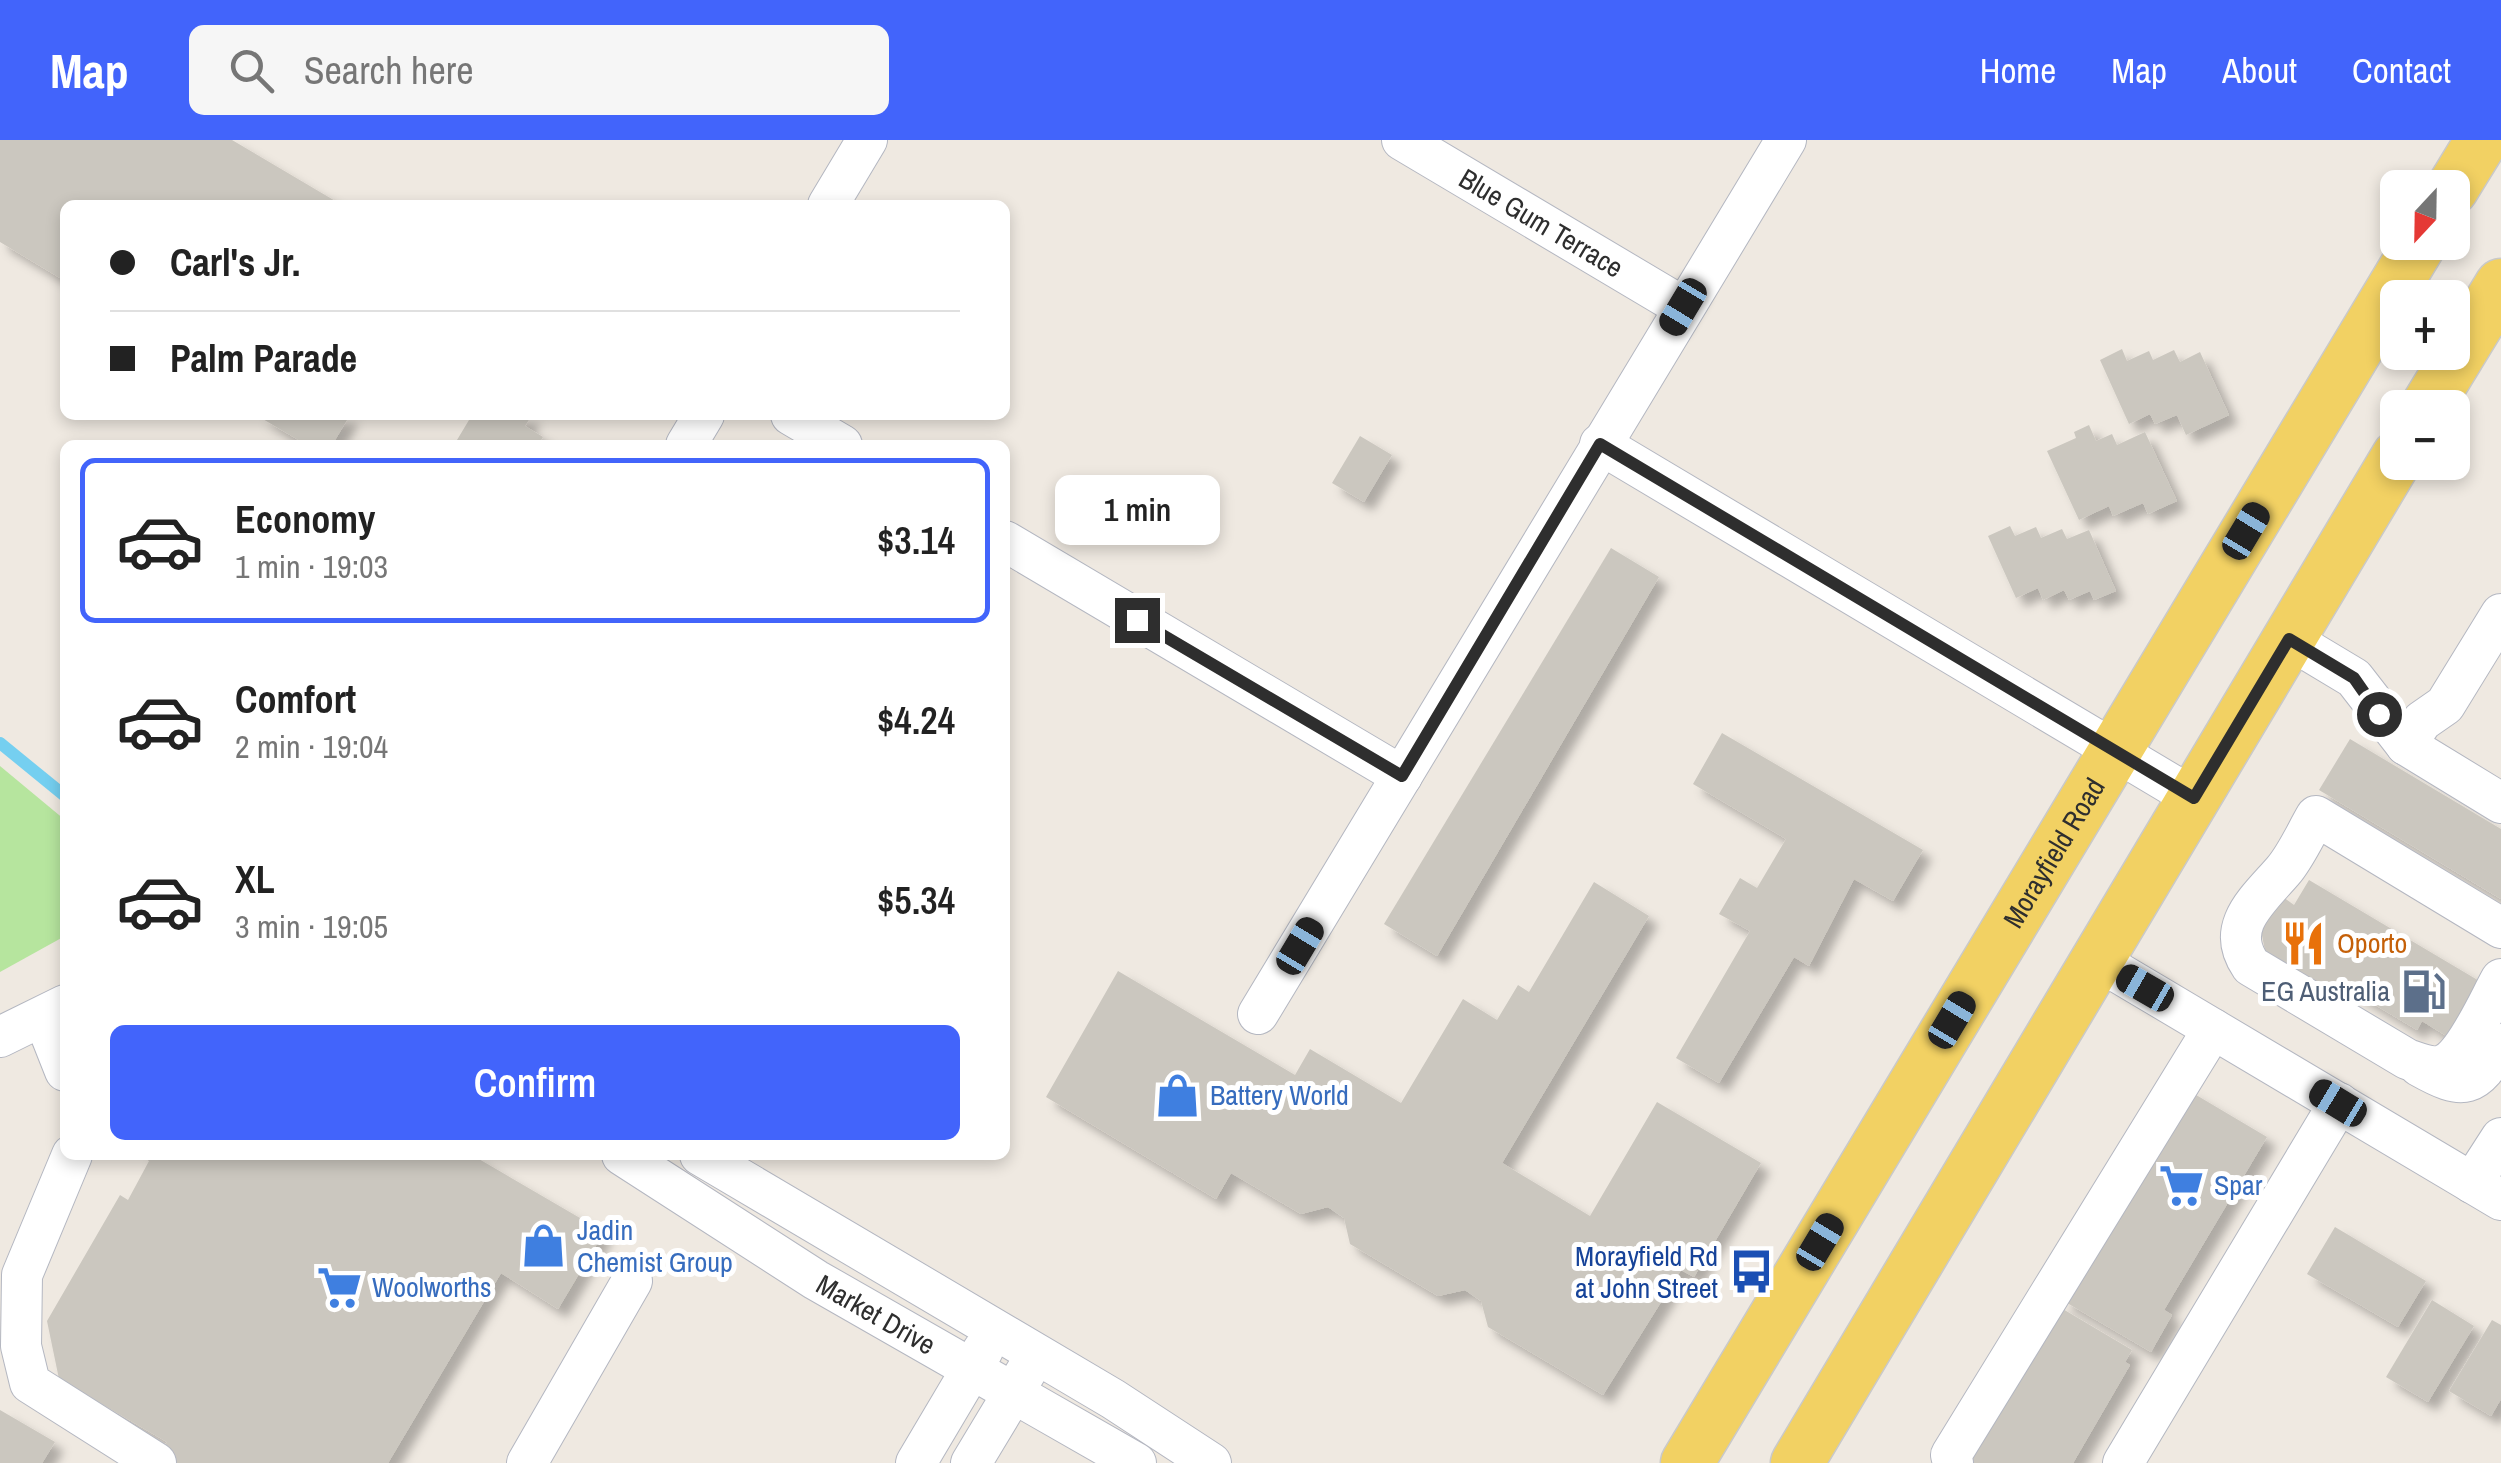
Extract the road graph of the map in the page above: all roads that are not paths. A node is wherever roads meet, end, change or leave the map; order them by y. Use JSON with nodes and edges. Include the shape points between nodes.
{"nodes":[{"id":1,"x":867,"y":140,"type":"edge"},
{"id":2,"x":1402,"y":140,"type":"edge"},
{"id":3,"x":1786,"y":140,"type":"edge"},
{"id":4,"x":2482,"y":140,"type":"edge"},
{"id":5,"x":2464,"y":170,"type":"edge"},
{"id":6,"x":831,"y":200,"type":"edge"},
{"id":7,"x":2409,"y":260,"type":"edge"},
{"id":8,"x":2501,"y":285,"type":"edge"},
{"id":9,"x":1683,"y":307,"type":"junction"},
{"id":10,"x":2437,"y":390,"type":"edge"},
{"id":11,"x":800,"y":420,"type":"edge"},
{"id":12,"x":834,"y":440,"type":"edge"},
{"id":13,"x":1600,"y":444,"type":"junction"},
{"id":14,"x":2384,"y":480,"type":"edge"},
{"id":15,"x":1010,"y":545,"type":"edge"},
{"id":16,"x":2501,"y":592,"type":"edge"},
{"id":17,"x":2501,"y":614,"type":"edge"},
{"id":18,"x":2289,"y":639,"type":"junction"},
{"id":19,"x":2414,"y":733,"type":"junction"},
{"id":20,"x":2114,"y":751,"type":"junction"},
{"id":21,"x":1402,"y":776,"type":"junction"},
{"id":22,"x":2194,"y":798,"type":"junction"},
{"id":23,"x":2501,"y":803,"type":"edge"},
{"id":24,"x":2501,"y":928,"type":"edge"},
{"id":25,"x":2097,"y":960,"type":"junction"},
{"id":26,"x":2501,"y":979,"type":"edge"},
{"id":27,"x":54,"y":1011,"type":"edge"},
{"id":28,"x":1258,"y":1014,"type":"dead end"},
{"id":29,"x":2213,"y":1029,"type":"junction"},
{"id":30,"x":0,"y":1036,"type":"edge"},
{"id":31,"x":60,"y":1044,"type":"edge"},
{"id":32,"x":2501,"y":1044,"type":"edge"},
{"id":33,"x":2407,"y":1060,"type":"junction"},
{"id":34,"x":2338,"y":1103,"type":"junction"},
{"id":35,"x":2501,"y":1138,"type":"edge"},
{"id":36,"x":70,"y":1160,"type":"edge"},
{"id":37,"x":629,"y":1160,"type":"edge"},
{"id":38,"x":709,"y":1160,"type":"edge"},
{"id":39,"x":2487,"y":1192,"type":"edge"},
{"id":40,"x":632,"y":1281,"type":"dead end"},
{"id":41,"x":996,"y":1329,"type":"junction"},
{"id":42,"x":1037,"y":1353,"type":"junction"},
{"id":43,"x":971,"y":1370,"type":"junction"},
{"id":44,"x":1014,"y":1391,"type":"junction"},
{"id":45,"x":156,"y":1463,"type":"edge"},
{"id":46,"x":527,"y":1463,"type":"edge"},
{"id":47,"x":916,"y":1463,"type":"edge"},
{"id":48,"x":972,"y":1463,"type":"edge"},
{"id":49,"x":1136,"y":1463,"type":"edge"},
{"id":50,"x":1211,"y":1463,"type":"edge"},
{"id":51,"x":1687,"y":1463,"type":"edge"},
{"id":52,"x":1797,"y":1463,"type":"edge"},
{"id":53,"x":1953,"y":1463,"type":"edge"},
{"id":54,"x":2123,"y":1463,"type":"edge"}],
"edges":[{"from":1,"to":6,"type":"street"},
{"from":2,"to":9,"type":"street","name":"Blue Gum Terrace"},
{"from":3,"to":9,"type":"street"},
{"from":4,"to":5,"type":"main road"},
{"from":7,"to":20,"type":"main road","name":"Morayfield Road"},
{"from":8,"to":10,"type":"main road"},
{"from":9,"to":13,"type":"street"},
{"from":11,"to":12,"type":"street"},
{"from":13,"to":20,"type":"street"},
{"from":13,"to":21,"type":"street"},
{"from":14,"to":18,"type":"main road"},
{"from":15,"to":21,"type":"street"},
{"from":16,"to":19,"type":"street","via":[[2477,600],[2423,694]]},
{"from":17,"to":19,"type":"street","via":[[2445,705]]},
{"from":18,"to":19,"type":"street","via":[[2354,678]]},
{"from":18,"to":22,"type":"main road"},
{"from":19,"to":23,"type":"street"},
{"from":20,"to":22,"type":"street"},
{"from":20,"to":51,"type":"main road","name":"Morayfield Road"},
{"from":21,"to":28,"type":"street"},
{"from":22,"to":25,"type":"main road"},
{"from":24,"to":33,"type":"street","via":[[2316,816],[2240,927],[2238,948],[2251,966]]},
{"from":25,"to":29,"type":"street"},
{"from":25,"to":52,"type":"main road"},
{"from":26,"to":33,"type":"street","via":[[2458,1054],[2443,1066]]},
{"from":27,"to":30,"type":"street"},
{"from":27,"to":31,"type":"street"},
{"from":29,"to":34,"type":"street"},
{"from":29,"to":53,"type":"street","via":[[1951,1454]]},
{"from":32,"to":33,"type":"street","via":[[2483,1074],[2461,1084]]},
{"from":34,"to":39,"type":"street"},
{"from":34,"to":54,"type":"street"},
{"from":35,"to":39,"type":"street"},
{"from":36,"to":45,"type":"street","via":[[22,1275],[22,1346],[30,1383]]},
{"from":37,"to":43,"type":"street","name":"Market Drive","via":[[727,1226]]},
{"from":38,"to":41,"type":"street","name":"Market Drive"},
{"from":40,"to":46,"type":"street"},
{"from":41,"to":42,"type":"street","name":"Market Drive"},
{"from":41,"to":43,"type":"street"},
{"from":42,"to":44,"type":"street"},
{"from":42,"to":50,"type":"street","name":"Market Drive"},
{"from":43,"to":44,"type":"street","name":"Market Drive"},
{"from":43,"to":47,"type":"street"},
{"from":44,"to":48,"type":"street"},
{"from":44,"to":49,"type":"street","name":"Market Drive"}]}
